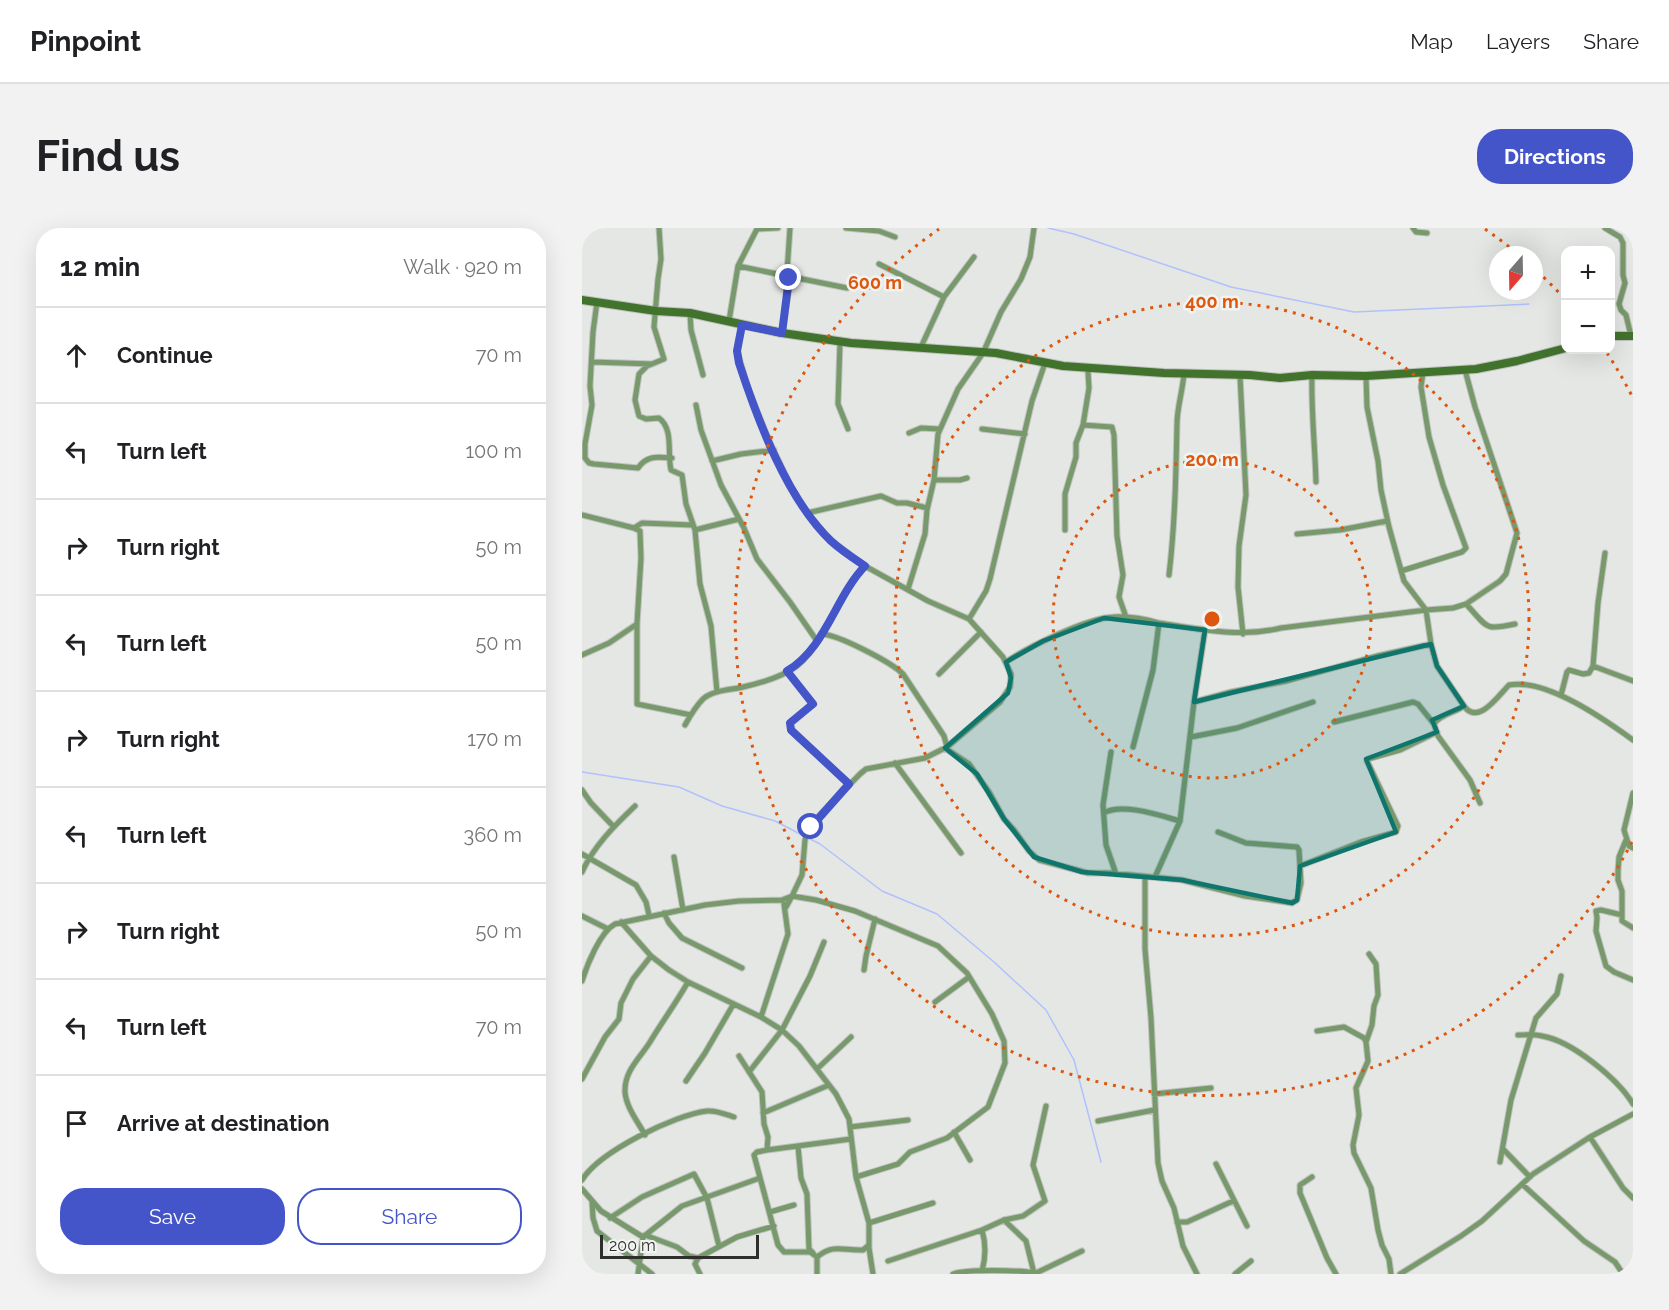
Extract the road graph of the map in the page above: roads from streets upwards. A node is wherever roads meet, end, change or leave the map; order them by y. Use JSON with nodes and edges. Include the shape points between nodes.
{"nodes":[{"id":1,"x":659,"y":228,"type":"edge"},
{"id":2,"x":778,"y":228,"type":"edge"},
{"id":3,"x":789,"y":228,"type":"edge"},
{"id":4,"x":846,"y":228,"type":"edge"},
{"id":5,"x":1034,"y":228,"type":"edge"},
{"id":6,"x":1413,"y":228,"type":"edge"},
{"id":7,"x":1605,"y":228,"type":"edge"},
{"id":8,"x":1427,"y":233,"type":"dead end"},
{"id":9,"x":896,"y":237,"type":"dead end"},
{"id":10,"x":974,"y":257,"type":"dead end"},
{"id":11,"x":879,"y":264,"type":"dead end"},
{"id":12,"x":738,"y":266,"type":"junction"},
{"id":13,"x":789,"y":278,"type":"junction"},
{"id":14,"x":1625,"y":283,"type":"junction"},
{"id":15,"x":1633,"y":285,"type":"edge"},
{"id":16,"x":847,"y":288,"type":"dead end"},
{"id":17,"x":944,"y":297,"type":"junction"},
{"id":18,"x":582,"y":300,"type":"edge"},
{"id":19,"x":597,"y":302,"type":"junction"},
{"id":20,"x":656,"y":311,"type":"junction"},
{"id":21,"x":690,"y":313,"type":"junction"},
{"id":22,"x":729,"y":321,"type":"junction"},
{"id":23,"x":742,"y":325,"type":"junction"},
{"id":24,"x":782,"y":333,"type":"junction"},
{"id":25,"x":1615,"y":336,"type":"edge"},
{"id":26,"x":1632,"y":336,"type":"edge"},
{"id":27,"x":840,"y":342,"type":"junction"},
{"id":28,"x":921,"y":347,"type":"junction"},
{"id":29,"x":1561,"y":349,"type":"edge"},
{"id":30,"x":983,"y":353,"type":"junction"},
{"id":31,"x":592,"y":362,"type":"junction"},
{"id":32,"x":1045,"y":363,"type":"junction"},
{"id":33,"x":653,"y":364,"type":"junction"},
{"id":34,"x":1091,"y":369,"type":"junction"},
{"id":35,"x":1465,"y":370,"type":"junction"},
{"id":36,"x":1423,"y":373,"type":"junction"},
{"id":37,"x":1184,"y":374,"type":"junction"},
{"id":38,"x":703,"y":375,"type":"dead end"},
{"id":39,"x":1312,"y":375,"type":"junction"},
{"id":40,"x":1240,"y":376,"type":"junction"},
{"id":41,"x":1366,"y":376,"type":"junction"},
{"id":42,"x":696,"y":405,"type":"dead end"},
{"id":43,"x":1083,"y":425,"type":"junction"},
{"id":44,"x":848,"y":429,"type":"dead end"},
{"id":45,"x":939,"y":429,"type":"junction"},
{"id":46,"x":982,"y":429,"type":"dead end"},
{"id":47,"x":909,"y":433,"type":"dead end"},
{"id":48,"x":1025,"y":434,"type":"junction"},
{"id":49,"x":774,"y":450,"type":"junction"},
{"id":50,"x":672,"y":458,"type":"junction"},
{"id":51,"x":712,"y":461,"type":"junction"},
{"id":52,"x":967,"y":478,"type":"dead end"},
{"id":53,"x":934,"y":480,"type":"junction"},
{"id":54,"x":1316,"y":482,"type":"dead end"},
{"id":55,"x":927,"y":508,"type":"junction"},
{"id":56,"x":807,"y":513,"type":"junction"},
{"id":57,"x":582,"y":515,"type":"edge"},
{"id":58,"x":739,"y":519,"type":"junction"},
{"id":59,"x":1387,"y":521,"type":"junction"},
{"id":60,"x":693,"y":527,"type":"junction"},
{"id":61,"x":634,"y":528,"type":"junction"},
{"id":62,"x":1065,"y":530,"type":"dead end"},
{"id":63,"x":1297,"y":534,"type":"dead end"},
{"id":64,"x":1605,"y":553,"type":"dead end"},
{"id":65,"x":865,"y":566,"type":"junction"},
{"id":66,"x":1401,"y":571,"type":"junction"},
{"id":67,"x":1169,"y":575,"type":"dead end"},
{"id":68,"x":908,"y":588,"type":"junction"},
{"id":69,"x":1466,"y":604,"type":"junction"},
{"id":70,"x":1426,"y":610,"type":"junction"},
{"id":71,"x":1126,"y":617,"type":"junction"},
{"id":72,"x":969,"y":619,"type":"junction"},
{"id":73,"x":1159,"y":623,"type":"junction"},
{"id":74,"x":638,"y":624,"type":"junction"},
{"id":75,"x":1515,"y":624,"type":"dead end"},
{"id":76,"x":1205,"y":630,"type":"junction"},
{"id":77,"x":981,"y":632,"type":"junction"},
{"id":78,"x":821,"y":634,"type":"junction"},
{"id":79,"x":1243,"y":634,"type":"junction"},
{"id":80,"x":817,"y":641,"type":"junction"},
{"id":81,"x":1431,"y":644,"type":"junction"},
{"id":82,"x":582,"y":655,"type":"edge"},
{"id":83,"x":1006,"y":662,"type":"junction"},
{"id":84,"x":1593,"y":666,"type":"junction"},
{"id":85,"x":787,"y":671,"type":"junction"},
{"id":86,"x":939,"y":674,"type":"dead end"},
{"id":87,"x":1633,"y":681,"type":"edge"},
{"id":88,"x":717,"y":692,"type":"junction"},
{"id":89,"x":1560,"y":695,"type":"junction"},
{"id":90,"x":1194,"y":702,"type":"junction"},
{"id":91,"x":1313,"y":702,"type":"dead end"},
{"id":92,"x":1464,"y":706,"type":"junction"},
{"id":93,"x":691,"y":715,"type":"junction"},
{"id":94,"x":1334,"y":722,"type":"dead end"},
{"id":95,"x":1434,"y":724,"type":"junction"},
{"id":96,"x":685,"y":725,"type":"dead end"},
{"id":97,"x":1437,"y":732,"type":"junction"},
{"id":98,"x":1191,"y":737,"type":"junction"},
{"id":99,"x":1633,"y":740,"type":"edge"},
{"id":100,"x":946,"y":747,"type":"junction"},
{"id":101,"x":1133,"y":747,"type":"dead end"},
{"id":102,"x":1111,"y":752,"type":"dead end"},
{"id":103,"x":895,"y":763,"type":"junction"},
{"id":104,"x":849,"y":784,"type":"junction"},
{"id":105,"x":582,"y":790,"type":"edge"},
{"id":106,"x":1633,"y":793,"type":"edge"},
{"id":107,"x":1480,"y":803,"type":"dead end"},
{"id":108,"x":635,"y":806,"type":"dead end"},
{"id":109,"x":1104,"y":813,"type":"junction"},
{"id":110,"x":1180,"y":821,"type":"junction"},
{"id":111,"x":613,"y":826,"type":"junction"},
{"id":112,"x":1218,"y":832,"type":"dead end"},
{"id":113,"x":1626,"y":840,"type":"junction"},
{"id":114,"x":1633,"y":848,"type":"edge"},
{"id":115,"x":960,"y":853,"type":"dead end"},
{"id":116,"x":582,"y":854,"type":"edge"},
{"id":117,"x":589,"y":856,"type":"junction"},
{"id":118,"x":674,"y":857,"type":"dead end"},
{"id":119,"x":1300,"y":866,"type":"junction"},
{"id":120,"x":582,"y":872,"type":"edge"},
{"id":121,"x":1116,"y":874,"type":"junction"},
{"id":122,"x":1145,"y":877,"type":"junction"},
{"id":123,"x":1155,"y":877,"type":"junction"},
{"id":124,"x":792,"y":896,"type":"junction"},
{"id":125,"x":782,"y":900,"type":"junction"},
{"id":126,"x":786,"y":907,"type":"junction"},
{"id":127,"x":683,"y":910,"type":"junction"},
{"id":128,"x":664,"y":913,"type":"junction"},
{"id":129,"x":649,"y":915,"type":"junction"},
{"id":130,"x":1622,"y":915,"type":"junction"},
{"id":131,"x":582,"y":916,"type":"edge"},
{"id":132,"x":874,"y":919,"type":"junction"},
{"id":133,"x":621,"y":922,"type":"junction"},
{"id":134,"x":1633,"y":928,"type":"edge"},
{"id":135,"x":608,"y":929,"type":"junction"},
{"id":136,"x":824,"y":942,"type":"dead end"},
{"id":137,"x":1369,"y":954,"type":"dead end"},
{"id":138,"x":651,"y":956,"type":"junction"},
{"id":139,"x":742,"y":968,"type":"dead end"},
{"id":140,"x":864,"y":970,"type":"dead end"},
{"id":141,"x":1561,"y":976,"type":"dead end"},
{"id":142,"x":969,"y":977,"type":"junction"},
{"id":143,"x":1633,"y":980,"type":"edge"},
{"id":144,"x":582,"y":981,"type":"edge"},
{"id":145,"x":688,"y":982,"type":"junction"},
{"id":146,"x":935,"y":1002,"type":"dead end"},
{"id":147,"x":733,"y":1005,"type":"junction"},
{"id":148,"x":761,"y":1017,"type":"junction"},
{"id":149,"x":782,"y":1030,"type":"junction"},
{"id":150,"x":1317,"y":1031,"type":"dead end"},
{"id":151,"x":1518,"y":1035,"type":"dead end"},
{"id":152,"x":1531,"y":1035,"type":"junction"},
{"id":153,"x":851,"y":1037,"type":"dead end"},
{"id":154,"x":1366,"y":1042,"type":"junction"},
{"id":155,"x":739,"y":1056,"type":"dead end"},
{"id":156,"x":584,"y":1069,"type":"edge"},
{"id":157,"x":817,"y":1069,"type":"junction"},
{"id":158,"x":749,"y":1072,"type":"junction"},
{"id":159,"x":582,"y":1079,"type":"edge"},
{"id":160,"x":686,"y":1081,"type":"dead end"},
{"id":161,"x":829,"y":1085,"type":"junction"},
{"id":162,"x":1210,"y":1088,"type":"dead end"},
{"id":163,"x":1154,"y":1094,"type":"junction"},
{"id":164,"x":1633,"y":1104,"type":"edge"},
{"id":165,"x":1046,"y":1106,"type":"dead end"},
{"id":166,"x":1154,"y":1110,"type":"junction"},
{"id":167,"x":763,"y":1113,"type":"junction"},
{"id":168,"x":1633,"y":1114,"type":"edge"},
{"id":169,"x":734,"y":1117,"type":"dead end"},
{"id":170,"x":908,"y":1120,"type":"dead end"},
{"id":171,"x":1098,"y":1121,"type":"dead end"},
{"id":172,"x":850,"y":1127,"type":"junction"},
{"id":173,"x":954,"y":1132,"type":"junction"},
{"id":174,"x":645,"y":1135,"type":"junction"},
{"id":175,"x":1590,"y":1137,"type":"junction"},
{"id":176,"x":851,"y":1139,"type":"junction"},
{"id":177,"x":798,"y":1146,"type":"junction"},
{"id":178,"x":1503,"y":1149,"type":"junction"},
{"id":179,"x":767,"y":1150,"type":"junction"},
{"id":180,"x":970,"y":1160,"type":"dead end"},
{"id":181,"x":1500,"y":1162,"type":"dead end"},
{"id":182,"x":1216,"y":1164,"type":"dead end"},
{"id":183,"x":856,"y":1177,"type":"junction"},
{"id":184,"x":1312,"y":1177,"type":"dead end"},
{"id":185,"x":1530,"y":1177,"type":"junction"},
{"id":186,"x":760,"y":1178,"type":"junction"},
{"id":187,"x":582,"y":1180,"type":"edge"},
{"id":188,"x":1522,"y":1184,"type":"junction"},
{"id":189,"x":582,"y":1189,"type":"edge"},
{"id":190,"x":706,"y":1198,"type":"junction"},
{"id":191,"x":1633,"y":1198,"type":"edge"},
{"id":192,"x":1233,"y":1201,"type":"junction"},
{"id":193,"x":592,"y":1202,"type":"junction"},
{"id":194,"x":933,"y":1203,"type":"dead end"},
{"id":195,"x":794,"y":1205,"type":"dead end"},
{"id":196,"x":770,"y":1212,"type":"junction"},
{"id":197,"x":610,"y":1218,"type":"junction"},
{"id":198,"x":1004,"y":1220,"type":"junction"},
{"id":199,"x":1177,"y":1222,"type":"junction"},
{"id":200,"x":869,"y":1223,"type":"junction"},
{"id":201,"x":774,"y":1226,"type":"junction"},
{"id":202,"x":1247,"y":1226,"type":"dead end"},
{"id":203,"x":982,"y":1230,"type":"junction"},
{"id":204,"x":644,"y":1236,"type":"junction"},
{"id":205,"x":869,"y":1245,"type":"junction"},
{"id":206,"x":719,"y":1246,"type":"junction"},
{"id":207,"x":1083,"y":1251,"type":"dead end"},
{"id":208,"x":816,"y":1256,"type":"junction"},
{"id":209,"x":698,"y":1258,"type":"junction"},
{"id":210,"x":888,"y":1261,"type":"dead end"},
{"id":211,"x":1251,"y":1261,"type":"dead end"},
{"id":212,"x":640,"y":1264,"type":"junction"},
{"id":213,"x":982,"y":1271,"type":"junction"},
{"id":214,"x":638,"y":1274,"type":"edge"},
{"id":215,"x":652,"y":1274,"type":"edge"},
{"id":216,"x":700,"y":1274,"type":"edge"},
{"id":217,"x":817,"y":1274,"type":"edge"},
{"id":218,"x":873,"y":1274,"type":"edge"},
{"id":219,"x":953,"y":1274,"type":"edge"},
{"id":220,"x":1034,"y":1274,"type":"edge"},
{"id":221,"x":1197,"y":1274,"type":"edge"},
{"id":222,"x":1235,"y":1274,"type":"edge"},
{"id":223,"x":1336,"y":1274,"type":"edge"},
{"id":224,"x":1391,"y":1274,"type":"edge"},
{"id":225,"x":1400,"y":1274,"type":"edge"},
{"id":226,"x":1623,"y":1274,"type":"edge"}],
"edges":[{"from":1,"to":20,"type":"street","via":[[661,259]]},
{"from":2,"to":12,"type":"street","via":[[757,229]]},
{"from":3,"to":13,"type":"street"},
{"from":4,"to":9,"type":"street"},
{"from":5,"to":30,"type":"street","via":[[1030,257]]},
{"from":6,"to":8,"type":"street"},
{"from":7,"to":14,"type":"street","via":[[1623,243]]},
{"from":10,"to":17,"type":"street"},
{"from":11,"to":17,"type":"street"},
{"from":12,"to":13,"type":"street"},
{"from":12,"to":22,"type":"street"},
{"from":13,"to":16,"type":"street"},
{"from":13,"to":24,"type":"street"},
{"from":14,"to":15,"type":"street"},
{"from":14,"to":26,"type":"street","via":[[1619,304]]},
{"from":17,"to":28,"type":"street"},
{"from":18,"to":19,"type":"street"},
{"from":19,"to":20,"type":"street"},
{"from":19,"to":31,"type":"street"},
{"from":20,"to":21,"type":"street"},
{"from":20,"to":33,"type":"street","via":[[654,327],[664,359]]},
{"from":21,"to":22,"type":"street"},
{"from":21,"to":38,"type":"street"},
{"from":22,"to":23,"type":"street"},
{"from":23,"to":24,"type":"street"},
{"from":23,"to":49,"type":"street","via":[[739,363]]},
{"from":24,"to":27,"type":"street"},
{"from":25,"to":26,"type":"street"},
{"from":27,"to":28,"type":"street"},
{"from":27,"to":44,"type":"street","via":[[838,404]]},
{"from":28,"to":30,"type":"street"},
{"from":29,"to":35,"type":"street"},
{"from":30,"to":32,"type":"street"},
{"from":30,"to":45,"type":"street","via":[[958,389]]},
{"from":31,"to":33,"type":"street"},
{"from":31,"to":50,"type":"street","via":[[592,405],[585,444],[589,463],[638,468],[649,457]]},
{"from":32,"to":34,"type":"street"},
{"from":32,"to":48,"type":"street"},
{"from":33,"to":50,"type":"street","via":[[639,374],[636,407],[642,418],[660,418],[666,424]]},
{"from":34,"to":37,"type":"street"},
{"from":34,"to":43,"type":"street"},
{"from":35,"to":36,"type":"street"},
{"from":35,"to":69,"type":"street","via":[[1516,533],[1506,574]]},
{"from":36,"to":41,"type":"street"},
{"from":36,"to":66,"type":"street","via":[[1421,387],[1431,445],[1466,548]]},
{"from":37,"to":40,"type":"street"},
{"from":37,"to":67,"type":"street","via":[[1176,421],[1176,511]]},
{"from":39,"to":40,"type":"street"},
{"from":39,"to":41,"type":"street"},
{"from":39,"to":54,"type":"street"},
{"from":40,"to":79,"type":"street","via":[[1246,495],[1238,587]]},
{"from":41,"to":59,"type":"street","via":[[1367,407]]},
{"from":42,"to":51,"type":"street"},
{"from":43,"to":62,"type":"street","via":[[1065,494]]},
{"from":43,"to":71,"type":"street","via":[[1112,427],[1114,435],[1117,536],[1123,574],[1119,597]]},
{"from":45,"to":47,"type":"street","via":[[921,428]]},
{"from":45,"to":53,"type":"street"},
{"from":46,"to":48,"type":"street"},
{"from":48,"to":72,"type":"street","via":[[990,579]]},
{"from":49,"to":51,"type":"street"},
{"from":49,"to":56,"type":"street"},
{"from":50,"to":60,"type":"street","via":[[672,470],[682,475]]},
{"from":51,"to":58,"type":"street"},
{"from":52,"to":53,"type":"street"},
{"from":53,"to":55,"type":"street"},
{"from":55,"to":56,"type":"street","via":[[881,496]]},
{"from":55,"to":68,"type":"street","via":[[924,537]]},
{"from":56,"to":65,"type":"street","via":[[829,539]]},
{"from":57,"to":61,"type":"street"},
{"from":58,"to":60,"type":"street"},
{"from":58,"to":80,"type":"street","via":[[757,559]]},
{"from":59,"to":63,"type":"street"},
{"from":59,"to":66,"type":"street"},
{"from":60,"to":61,"type":"street","via":[[642,524]]},
{"from":60,"to":88,"type":"street","via":[[700,584],[711,626]]},
{"from":61,"to":74,"type":"street","via":[[641,537]]},
{"from":64,"to":84,"type":"street"},
{"from":65,"to":68,"type":"street"},
{"from":65,"to":78,"type":"street"},
{"from":66,"to":70,"type":"street"},
{"from":68,"to":72,"type":"street"},
{"from":69,"to":70,"type":"street"},
{"from":69,"to":75,"type":"street","via":[[1487,627]]},
{"from":70,"to":79,"type":"street"},
{"from":70,"to":81,"type":"street"},
{"from":71,"to":73,"type":"street"},
{"from":71,"to":83,"type":"street","via":[[1092,621],[1043,641]]},
{"from":72,"to":77,"type":"street"},
{"from":73,"to":76,"type":"street"},
{"from":73,"to":101,"type":"street","via":[[1153,670]]},
{"from":74,"to":82,"type":"street"},
{"from":74,"to":93,"type":"street","via":[[637,704]]},
{"from":76,"to":79,"type":"street"},
{"from":76,"to":90,"type":"street"},
{"from":77,"to":83,"type":"street"},
{"from":77,"to":86,"type":"street"},
{"from":78,"to":80,"type":"street"},
{"from":78,"to":100,"type":"street","via":[[835,637],[903,674],[945,736]]},
{"from":80,"to":85,"type":"street","via":[[797,666]]},
{"from":81,"to":90,"type":"street"},
{"from":81,"to":92,"type":"street","via":[[1437,666]]},
{"from":83,"to":100,"type":"street","via":[[1011,678],[1008,693]]},
{"from":84,"to":87,"type":"street"},
{"from":84,"to":89,"type":"street","via":[[1583,674],[1569,670]]},
{"from":85,"to":88,"type":"street","via":[[762,682]]},
{"from":85,"to":104,"type":"street","via":[[813,704],[790,723],[791,730]]},
{"from":88,"to":93,"type":"street","via":[[704,698]]},
{"from":89,"to":92,"type":"street","via":[[1514,684],[1484,711],[1467,711]]},
{"from":89,"to":99,"type":"street"},
{"from":90,"to":98,"type":"street"},
{"from":91,"to":98,"type":"street","via":[[1237,728]]},
{"from":92,"to":95,"type":"street","via":[[1438,718]]},
{"from":93,"to":96,"type":"street"},
{"from":94,"to":95,"type":"street","via":[[1413,702]]},
{"from":95,"to":97,"type":"street"},
{"from":97,"to":107,"type":"street","via":[[1470,780]]},
{"from":97,"to":119,"type":"street","via":[[1367,761],[1398,826],[1396,832]]},
{"from":98,"to":110,"type":"street"},
{"from":100,"to":103,"type":"street","via":[[925,758]]},
{"from":100,"to":121,"type":"street","via":[[977,774],[1004,819],[1034,857],[1082,872]]},
{"from":102,"to":109,"type":"street"},
{"from":103,"to":104,"type":"street","via":[[866,769]]},
{"from":103,"to":115,"type":"street"},
{"from":104,"to":124,"type":"street","via":[[808,831],[802,875]]},
{"from":105,"to":111,"type":"street"},
{"from":106,"to":113,"type":"street","via":[[1624,830]]},
{"from":108,"to":111,"type":"street"},
{"from":109,"to":110,"type":"street","via":[[1115,809],[1145,812]]},
{"from":109,"to":121,"type":"street","via":[[1106,845]]},
{"from":110,"to":123,"type":"street"},
{"from":111,"to":117,"type":"street"},
{"from":112,"to":119,"type":"street","via":[[1246,843],[1297,847]]},
{"from":113,"to":114,"type":"street"},
{"from":113,"to":130,"type":"street","via":[[1618,871]]},
{"from":116,"to":117,"type":"street"},
{"from":117,"to":120,"type":"street"},
{"from":117,"to":129,"type":"street","via":[[636,885]]},
{"from":118,"to":127,"type":"street"},
{"from":119,"to":123,"type":"street","via":[[1297,900],[1292,903]]},
{"from":121,"to":122,"type":"street"},
{"from":122,"to":123,"type":"street"},
{"from":122,"to":163,"type":"street"},
{"from":124,"to":125,"type":"street"},
{"from":124,"to":126,"type":"street"},
{"from":124,"to":132,"type":"street"},
{"from":125,"to":126,"type":"street"},
{"from":125,"to":127,"type":"street","via":[[739,901]]},
{"from":126,"to":148,"type":"street","via":[[788,934]]},
{"from":127,"to":128,"type":"street"},
{"from":128,"to":129,"type":"street"},
{"from":128,"to":139,"type":"street","via":[[682,938]]},
{"from":129,"to":133,"type":"street"},
{"from":130,"to":134,"type":"street","via":[[1622,921]]},
{"from":130,"to":143,"type":"street","via":[[1596,911],[1596,931],[1606,966]]},
{"from":131,"to":135,"type":"street"},
{"from":132,"to":140,"type":"street"},
{"from":132,"to":142,"type":"street","via":[[938,946]]},
{"from":133,"to":135,"type":"street"},
{"from":133,"to":138,"type":"street"},
{"from":135,"to":144,"type":"street"},
{"from":136,"to":149,"type":"street"},
{"from":137,"to":154,"type":"street","via":[[1376,964],[1378,995]]},
{"from":138,"to":145,"type":"street"},
{"from":138,"to":156,"type":"street","via":[[633,979],[621,1003],[619,1019]]},
{"from":141,"to":152,"type":"street","via":[[1557,993],[1536,1017]]},
{"from":142,"to":146,"type":"street"},
{"from":142,"to":173,"type":"street","via":[[1002,1035],[1005,1063],[988,1107]]},
{"from":145,"to":147,"type":"street"},
{"from":145,"to":174,"type":"street","via":[[635,1062],[625,1086],[627,1100]]},
{"from":147,"to":148,"type":"street"},
{"from":147,"to":160,"type":"street"},
{"from":148,"to":149,"type":"street"},
{"from":149,"to":157,"type":"street"},
{"from":149,"to":158,"type":"street"},
{"from":150,"to":154,"type":"street","via":[[1344,1027]]},
{"from":151,"to":152,"type":"street"},
{"from":152,"to":164,"type":"street","via":[[1553,1039],[1594,1063]]},
{"from":152,"to":178,"type":"street","via":[[1511,1100]]},
{"from":153,"to":157,"type":"street"},
{"from":154,"to":224,"type":"street","via":[[1368,1061],[1356,1088],[1359,1115],[1353,1145],[1371,1188]]},
{"from":155,"to":158,"type":"street"},
{"from":156,"to":159,"type":"street"},
{"from":157,"to":161,"type":"street"},
{"from":158,"to":167,"type":"street","via":[[762,1092]]},
{"from":161,"to":167,"type":"street"},
{"from":161,"to":172,"type":"street","via":[[847,1113]]},
{"from":162,"to":163,"type":"street"},
{"from":163,"to":166,"type":"street"},
{"from":165,"to":198,"type":"street","via":[[1033,1166],[1045,1201],[1023,1216]]},
{"from":166,"to":171,"type":"street"},
{"from":166,"to":199,"type":"street","via":[[1158,1163]]},
{"from":167,"to":179,"type":"street"},
{"from":168,"to":175,"type":"street"},
{"from":169,"to":174,"type":"street","via":[[706,1111],[687,1115]]},
{"from":170,"to":172,"type":"street"},
{"from":172,"to":176,"type":"street"},
{"from":173,"to":180,"type":"street"},
{"from":173,"to":183,"type":"street","via":[[910,1152],[898,1164]]},
{"from":174,"to":187,"type":"street","via":[[612,1152]]},
{"from":175,"to":185,"type":"street"},
{"from":175,"to":191,"type":"street"},
{"from":176,"to":177,"type":"street"},
{"from":176,"to":183,"type":"street"},
{"from":177,"to":179,"type":"street"},
{"from":177,"to":208,"type":"street","via":[[807,1194],[809,1249]]},
{"from":178,"to":181,"type":"street"},
{"from":178,"to":185,"type":"street"},
{"from":179,"to":186,"type":"street","via":[[754,1155]]},
{"from":182,"to":192,"type":"street"},
{"from":183,"to":200,"type":"street"},
{"from":184,"to":223,"type":"street","via":[[1300,1185],[1300,1193]]},
{"from":185,"to":188,"type":"street"},
{"from":186,"to":190,"type":"street"},
{"from":186,"to":196,"type":"street"},
{"from":188,"to":225,"type":"street","via":[[1482,1221]]},
{"from":188,"to":226,"type":"street","via":[[1584,1241],[1615,1262]]},
{"from":189,"to":193,"type":"street"},
{"from":190,"to":197,"type":"street","via":[[694,1174],[642,1197]]},
{"from":190,"to":204,"type":"street","via":[[682,1206]]},
{"from":190,"to":206,"type":"street"},
{"from":192,"to":199,"type":"street"},
{"from":192,"to":202,"type":"street"},
{"from":193,"to":197,"type":"street"},
{"from":193,"to":212,"type":"street","via":[[597,1231]]},
{"from":194,"to":200,"type":"street"},
{"from":195,"to":196,"type":"street"},
{"from":196,"to":201,"type":"street"},
{"from":197,"to":204,"type":"street"},
{"from":198,"to":203,"type":"street"},
{"from":198,"to":220,"type":"street","via":[[1026,1241]]},
{"from":199,"to":221,"type":"street","via":[[1183,1246]]},
{"from":200,"to":205,"type":"street"},
{"from":201,"to":206,"type":"street"},
{"from":201,"to":208,"type":"street","via":[[781,1251]]},
{"from":203,"to":210,"type":"street"},
{"from":203,"to":213,"type":"street"},
{"from":204,"to":209,"type":"street"},
{"from":204,"to":212,"type":"street"},
{"from":205,"to":208,"type":"street","via":[[863,1250],[831,1249]]},
{"from":205,"to":218,"type":"street"},
{"from":206,"to":209,"type":"street"},
{"from":207,"to":220,"type":"street"},
{"from":208,"to":217,"type":"street"},
{"from":209,"to":216,"type":"street","via":[[695,1264]]},
{"from":211,"to":222,"type":"street"},
{"from":212,"to":214,"type":"street"},
{"from":212,"to":215,"type":"street"},
{"from":213,"to":219,"type":"street"},
{"from":213,"to":220,"type":"street"}]}
